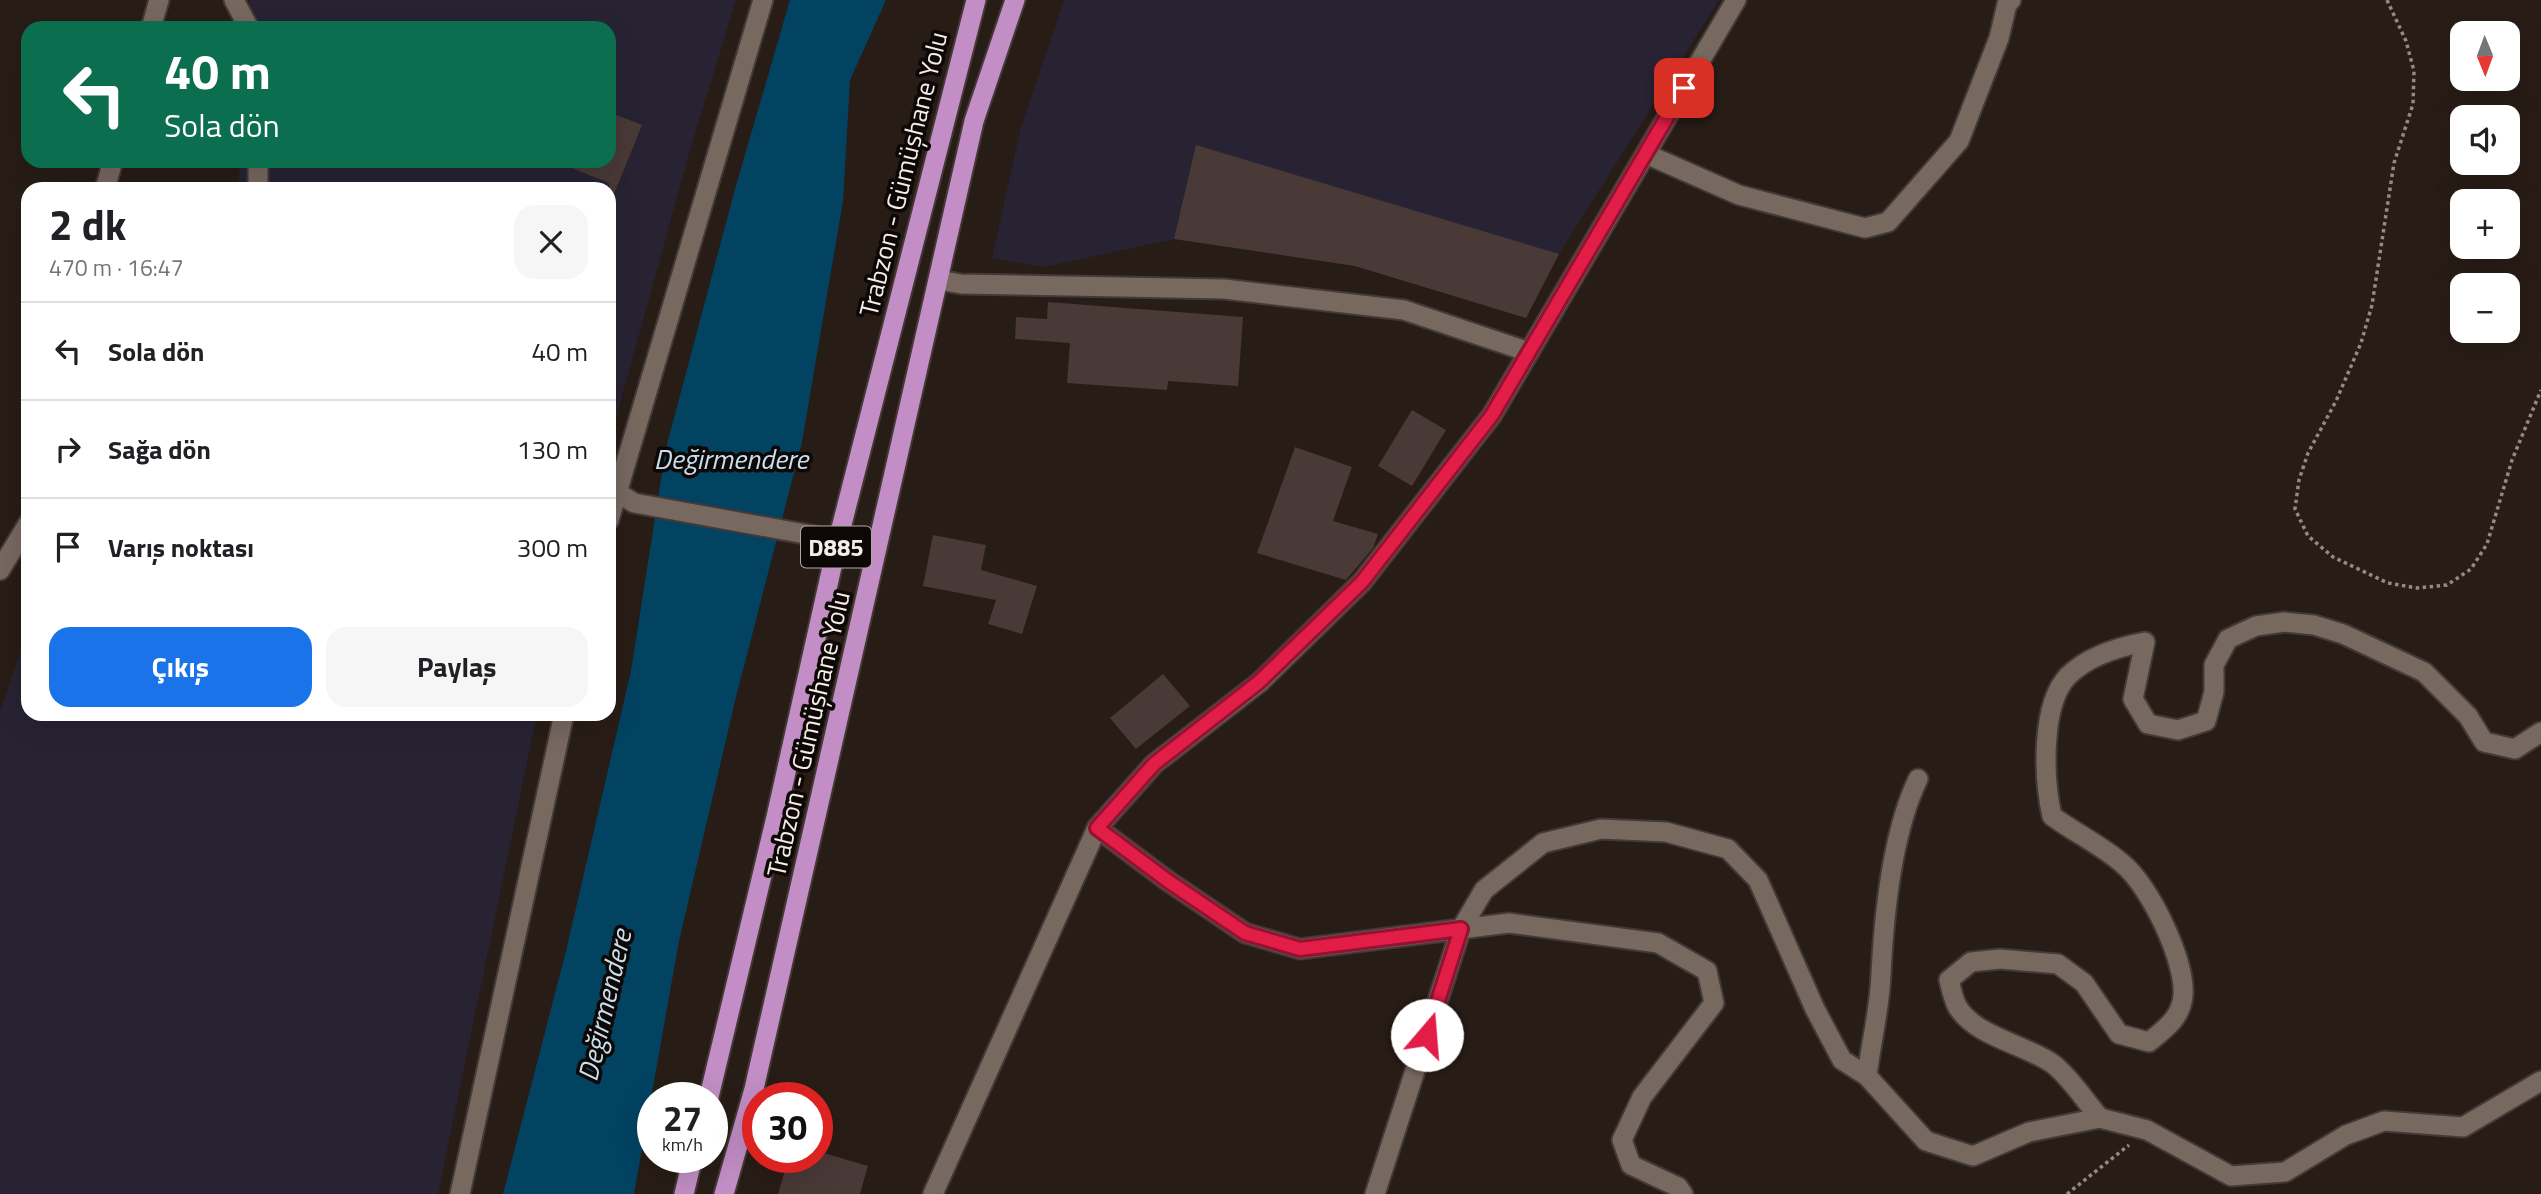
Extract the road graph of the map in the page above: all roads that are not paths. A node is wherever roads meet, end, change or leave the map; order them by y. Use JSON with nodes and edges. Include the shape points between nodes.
{"nodes":[{"id":1,"x":159,"y":0,"type":"edge"},
{"id":2,"x":234,"y":0,"type":"edge"},
{"id":3,"x":763,"y":0,"type":"edge"},
{"id":4,"x":976,"y":0,"type":"edge"},
{"id":5,"x":1015,"y":0,"type":"edge"},
{"id":6,"x":1736,"y":0,"type":"edge"},
{"id":7,"x":2011,"y":0,"type":"edge"},
{"id":8,"x":153,"y":21,"type":"edge"},
{"id":9,"x":245,"y":21,"type":"edge"},
{"id":10,"x":1646,"y":154,"type":"junction"},
{"id":11,"x":939,"y":279,"type":"junction"},
{"id":12,"x":1529,"y":352,"type":"junction"},
{"id":13,"x":616,"y":476,"type":"edge"},
{"id":14,"x":616,"y":492,"type":"edge"},
{"id":15,"x":21,"y":536,"type":"edge"},
{"id":16,"x":838,"y":540,"type":"junction"},
{"id":17,"x":0,"y":570,"type":"edge"},
{"id":18,"x":562,"y":721,"type":"edge"},
{"id":19,"x":2541,"y":732,"type":"edge"},
{"id":20,"x":1918,"y":779,"type":"dead end"},
{"id":21,"x":1097,"y":828,"type":"junction"},
{"id":22,"x":1461,"y":929,"type":"junction"},
{"id":23,"x":1867,"y":1076,"type":"junction"},
{"id":24,"x":2541,"y":1081,"type":"edge"},
{"id":25,"x":713,"y":1082,"type":"edge"},
{"id":26,"x":2100,"y":1118,"type":"junction"},
{"id":27,"x":689,"y":1173,"type":"edge"},
{"id":28,"x":460,"y":1194,"type":"edge"},
{"id":29,"x":684,"y":1194,"type":"edge"},
{"id":30,"x":724,"y":1194,"type":"edge"},
{"id":31,"x":933,"y":1194,"type":"edge"},
{"id":32,"x":1375,"y":1194,"type":"edge"},
{"id":33,"x":1683,"y":1194,"type":"edge"}],
"edges":[{"from":1,"to":8,"type":"street"},
{"from":2,"to":9,"type":"street"},
{"from":3,"to":13,"type":"street"},
{"from":4,"to":16,"type":"highway","name":"Trabzon - Gümüşhane Yolu","number":"D885"},
{"from":5,"to":11,"type":"highway","name":"Trabzon - Gümüşhane Yolu","number":"D885","via":[[974,121]]},
{"from":6,"to":10,"type":"street"},
{"from":7,"to":10,"type":"street","via":[[1959,141],[1888,222],[1865,228],[1739,195]]},
{"from":10,"to":12,"type":"street"},
{"from":11,"to":12,"type":"street","via":[[961,284],[1224,289],[1405,310]]},
{"from":11,"to":30,"type":"highway","name":"Trabzon - Gümüşhane Yolu","number":"D885","via":[[754,1089]]},
{"from":12,"to":21,"type":"street","via":[[1492,415],[1362,582],[1259,682],[1154,764]]},
{"from":14,"to":16,"type":"street","via":[[634,503]]},
{"from":15,"to":17,"type":"street"},
{"from":16,"to":25,"type":"highway","name":"Trabzon - Gümüşhane Yolu","number":"D885"},
{"from":18,"to":28,"type":"street"},
{"from":19,"to":26,"type":"street","via":[[2515,750],[2484,741],[2468,716],[2424,672],[2314,625],[2284,622],[2256,626],[2228,639],[2214,665],[2214,692],[2206,721],[2178,730],[2148,724],[2133,699],[2145,642],[2116,648],[2067,677],[2053,703],[2049,732],[2046,788],[2052,817],[2124,865],[2159,910],[2183,996],[2173,1023],[2149,1042],[2119,1034],[2084,983],[2057,964],[2000,959],[1971,962],[1949,980],[1958,1007],[1978,1026],[2032,1050],[2056,1067]]},
{"from":20,"to":23,"type":"street","via":[[1905,805],[1899,833]]},
{"from":21,"to":22,"type":"street","via":[[1245,933],[1300,949]]},
{"from":21,"to":31,"type":"street"},
{"from":22,"to":23,"type":"street","via":[[1484,890],[1543,843],[1601,829],[1667,832],[1728,849],[1758,880],[1842,1060]]},
{"from":22,"to":32,"type":"street"},
{"from":22,"to":33,"type":"street","via":[[1508,923],[1658,943],[1707,971],[1714,1003],[1642,1097],[1622,1140],[1631,1165],[1678,1187]]},
{"from":23,"to":26,"type":"street","via":[[1926,1141],[1973,1156],[2029,1132]]},
{"from":24,"to":26,"type":"street","via":[[2463,1127],[2384,1121],[2346,1135],[2285,1172],[2231,1176],[2147,1130]]},
{"from":27,"to":29,"type":"highway"}]}
